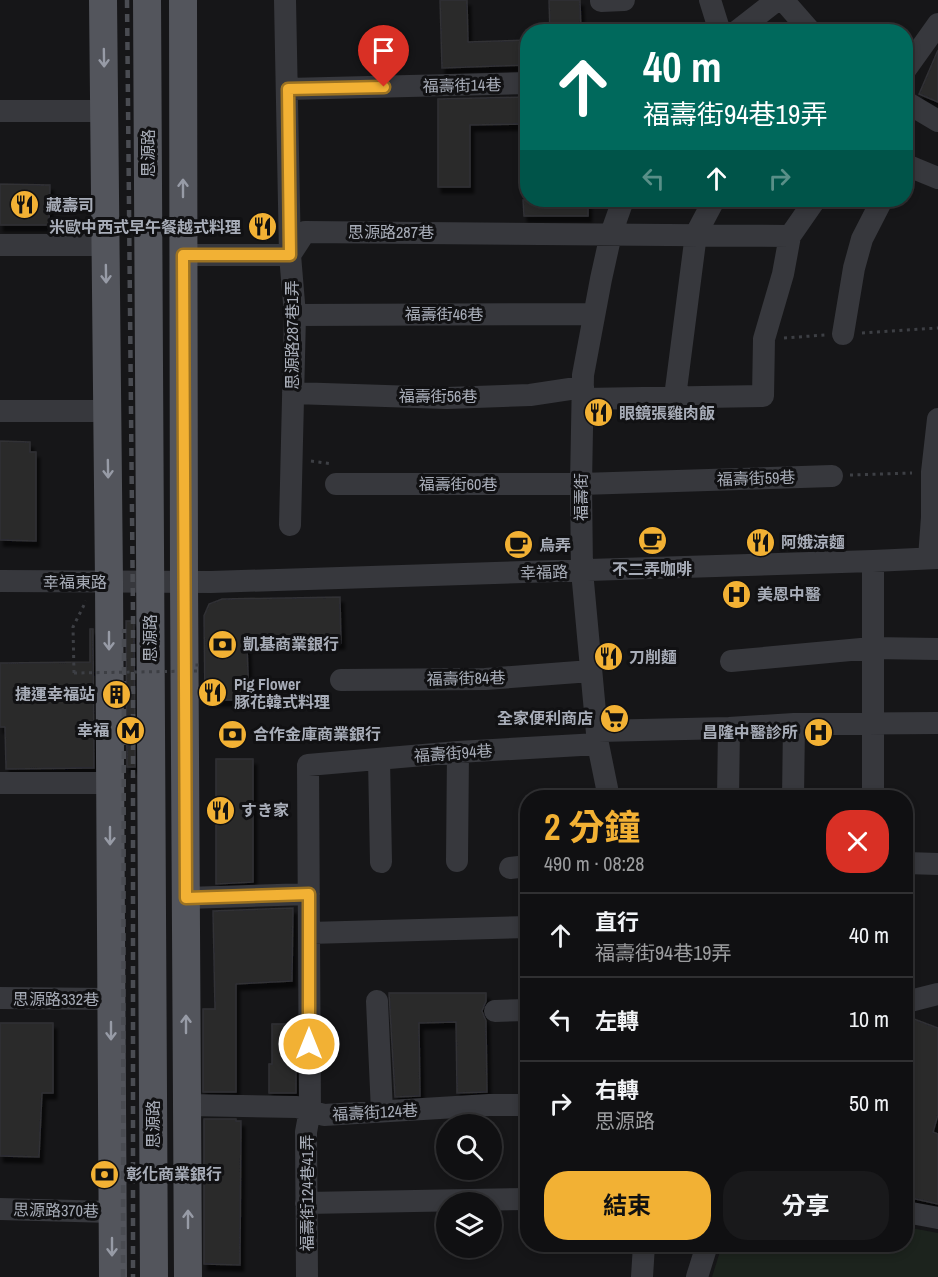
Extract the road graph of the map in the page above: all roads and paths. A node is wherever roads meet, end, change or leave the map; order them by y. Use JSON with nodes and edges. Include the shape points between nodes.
{"nodes":[{"id":1,"x":103,"y":0,"type":"edge"},
{"id":2,"x":147,"y":0,"type":"edge"},
{"id":3,"x":183,"y":0,"type":"edge"},
{"id":4,"x":285,"y":0,"type":"edge"},
{"id":5,"x":624,"y":0,"type":"edge"},
{"id":6,"x":710,"y":0,"type":"edge"},
{"id":7,"x":777,"y":0,"type":"edge"},
{"id":8,"x":783,"y":0,"type":"edge"},
{"id":9,"x":601,"y":1,"type":"edge"},
{"id":10,"x":718,"y":24,"type":"edge"},
{"id":11,"x":746,"y":24,"type":"edge"},
{"id":12,"x":804,"y":24,"type":"edge"},
{"id":13,"x":938,"y":24,"type":"edge"},
{"id":14,"x":913,"y":59,"type":"edge"},
{"id":15,"x":520,"y":84,"type":"edge"},
{"id":16,"x":288,"y":89,"type":"junction"},
{"id":17,"x":913,"y":106,"type":"edge"},
{"id":18,"x":0,"y":111,"type":"edge"},
{"id":19,"x":104,"y":111,"type":"junction"},
{"id":20,"x":938,"y":121,"type":"edge"},
{"id":21,"x":913,"y":168,"type":"edge"},
{"id":22,"x":938,"y":178,"type":"edge"},
{"id":23,"x":621,"y":207,"type":"edge"},
{"id":24,"x":710,"y":207,"type":"edge"},
{"id":25,"x":810,"y":207,"type":"edge"},
{"id":26,"x":878,"y":207,"type":"edge"},
{"id":27,"x":611,"y":234,"type":"junction"},
{"id":28,"x":696,"y":234,"type":"junction"},
{"id":29,"x":790,"y":236,"type":"junction"},
{"id":30,"x":0,"y":245,"type":"edge"},
{"id":31,"x":105,"y":245,"type":"junction"},
{"id":32,"x":183,"y":255,"type":"junction"},
{"id":33,"x":290,"y":255,"type":"junction"},
{"id":34,"x":594,"y":314,"type":"junction"},
{"id":35,"x":295,"y":315,"type":"junction"},
{"id":36,"x":843,"y":334,"type":"dead end"},
{"id":37,"x":293,"y":393,"type":"junction"},
{"id":38,"x":583,"y":393,"type":"junction"},
{"id":39,"x":675,"y":397,"type":"junction"},
{"id":40,"x":0,"y":411,"type":"edge"},
{"id":41,"x":107,"y":411,"type":"junction"},
{"id":42,"x":938,"y":419,"type":"edge"},
{"id":43,"x":291,"y":460,"type":"junction"},
{"id":44,"x":935,"y":464,"type":"edge"},
{"id":45,"x":832,"y":476,"type":"joint"},
{"id":46,"x":336,"y":484,"type":"joint"},
{"id":47,"x":580,"y":484,"type":"junction"},
{"id":48,"x":290,"y":525,"type":"dead end"},
{"id":49,"x":933,"y":558,"type":"edge"},
{"id":50,"x":873,"y":561,"type":"junction"},
{"id":51,"x":582,"y":571,"type":"junction"},
{"id":52,"x":0,"y":581,"type":"edge"},
{"id":53,"x":109,"y":582,"type":"junction"},
{"id":54,"x":150,"y":582,"type":"junction"},
{"id":55,"x":184,"y":582,"type":"junction"},
{"id":56,"x":86,"y":601,"type":"dead end"},
{"id":57,"x":872,"y":648,"type":"junction"},
{"id":58,"x":938,"y":649,"type":"edge"},
{"id":59,"x":731,"y":661,"type":"dead end"},
{"id":60,"x":197,"y":663,"type":"dead end"},
{"id":61,"x":591,"y":671,"type":"junction"},
{"id":62,"x":341,"y":680,"type":"dead end"},
{"id":63,"x":938,"y":723,"type":"edge"},
{"id":64,"x":794,"y":724,"type":"junction"},
{"id":65,"x":872,"y":724,"type":"junction"},
{"id":66,"x":729,"y":728,"type":"junction"},
{"id":67,"x":598,"y":737,"type":"junction"},
{"id":68,"x":458,"y":752,"type":"junction"},
{"id":69,"x":379,"y":759,"type":"junction"},
{"id":70,"x":308,"y":765,"type":"joint"},
{"id":71,"x":0,"y":783,"type":"edge"},
{"id":72,"x":110,"y":783,"type":"junction"},
{"id":73,"x":608,"y":790,"type":"edge"},
{"id":74,"x":728,"y":790,"type":"edge"},
{"id":75,"x":793,"y":790,"type":"edge"},
{"id":76,"x":873,"y":790,"type":"edge"},
{"id":77,"x":381,"y":861,"type":"dead end"},
{"id":78,"x":457,"y":861,"type":"dead end"},
{"id":79,"x":913,"y":863,"type":"edge"},
{"id":80,"x":938,"y":864,"type":"edge"},
{"id":81,"x":309,"y":894,"type":"junction"},
{"id":82,"x":186,"y":898,"type":"junction"},
{"id":83,"x":520,"y":927,"type":"edge"},
{"id":84,"x":309,"y":933,"type":"junction"},
{"id":85,"x":938,"y":994,"type":"edge"},
{"id":86,"x":0,"y":998,"type":"edge"},
{"id":87,"x":111,"y":999,"type":"junction"},
{"id":88,"x":913,"y":999,"type":"edge"},
{"id":89,"x":377,"y":1001,"type":"dead end"},
{"id":90,"x":520,"y":1010,"type":"edge"},
{"id":91,"x":495,"y":1011,"type":"dead end"},
{"id":92,"x":187,"y":1105,"type":"junction"},
{"id":93,"x":520,"y":1105,"type":"edge"},
{"id":94,"x":310,"y":1110,"type":"junction"},
{"id":95,"x":382,"y":1112,"type":"junction"},
{"id":96,"x":520,"y":1199,"type":"edge"},
{"id":97,"x":306,"y":1203,"type":"junction"},
{"id":98,"x":0,"y":1209,"type":"edge"},
{"id":99,"x":112,"y":1212,"type":"junction"},
{"id":100,"x":913,"y":1213,"type":"edge"},
{"id":101,"x":938,"y":1218,"type":"edge"},
{"id":102,"x":644,"y":1252,"type":"edge"},
{"id":103,"x":705,"y":1252,"type":"edge"},
{"id":104,"x":113,"y":1277,"type":"edge"},
{"id":105,"x":154,"y":1277,"type":"edge"},
{"id":106,"x":188,"y":1277,"type":"edge"},
{"id":107,"x":307,"y":1277,"type":"edge"},
{"id":108,"x":642,"y":1277,"type":"edge"},
{"id":109,"x":698,"y":1277,"type":"edge"}],
"edges":[{"from":1,"to":19,"type":"main road","one_way":true},
{"from":2,"to":54,"type":"main road","name":"思源路"},
{"from":32,"to":3,"type":"main road","name":"思源路","one_way":true},
{"from":4,"to":16,"type":"street","name":"思源路287巷1弄"},
{"from":5,"to":9,"type":"street"},
{"from":6,"to":10,"type":"street"},
{"from":7,"to":11,"type":"street"},
{"from":8,"to":12,"type":"street"},
{"from":13,"to":14,"type":"street"},
{"from":15,"to":16,"type":"street","name":"福壽街14巷"},
{"from":16,"to":33,"type":"street","name":"思源路287巷1弄"},
{"from":17,"to":20,"type":"street"},
{"from":18,"to":19,"type":"street"},
{"from":19,"to":31,"type":"main road"},
{"from":21,"to":22,"type":"street"},
{"from":23,"to":27,"type":"street","name":"福壽街"},
{"from":24,"to":28,"type":"street"},
{"from":25,"to":29,"type":"street"},
{"from":26,"to":36,"type":"street","via":[[862,239]]},
{"from":27,"to":28,"type":"street"},
{"from":27,"to":33,"type":"street","name":"思源路287巷","via":[[305,232]]},
{"from":27,"to":34,"type":"street","name":"福壽街"},
{"from":28,"to":29,"type":"street"},
{"from":28,"to":39,"type":"street"},
{"from":29,"to":39,"type":"street","name":"福壽街56巷","via":[[764,339],[763,396]]},
{"from":30,"to":31,"type":"street"},
{"from":31,"to":41,"type":"main road","one_way":true},
{"from":32,"to":33,"type":"street"},
{"from":32,"to":55,"type":"main road","name":"思源路"},
{"from":33,"to":35,"type":"street","name":"思源路287巷1弄"},
{"from":34,"to":35,"type":"street","name":"福壽街46巷"},
{"from":34,"to":38,"type":"street","name":"福壽街"},
{"from":35,"to":37,"type":"street","name":"思源路287巷1弄"},
{"from":37,"to":38,"type":"street","name":"福壽街56巷","via":[[447,398]]},
{"from":37,"to":43,"type":"street","name":"思源路287巷1弄"},
{"from":38,"to":39,"type":"street","name":"福壽街56巷"},
{"from":38,"to":47,"type":"street","name":"福壽街"},
{"from":40,"to":41,"type":"street"},
{"from":41,"to":53,"type":"main road","one_way":true},
{"from":42,"to":44,"type":"street"},
{"from":43,"to":46,"type":"path","via":[[333,463]]},
{"from":43,"to":48,"type":"street","name":"思源路287巷1弄"},
{"from":44,"to":45,"type":"path"},
{"from":44,"to":49,"type":"street"},
{"from":45,"to":47,"type":"street","name":"福壽街59巷"},
{"from":46,"to":47,"type":"street","name":"福壽街60巷"},
{"from":47,"to":51,"type":"street","name":"福壽街"},
{"from":49,"to":50,"type":"street","name":"幸福路"},
{"from":50,"to":51,"type":"street","name":"幸福路"},
{"from":50,"to":57,"type":"street"},
{"from":51,"to":55,"type":"street","name":"幸福路"},
{"from":51,"to":61,"type":"street","name":"福壽街"},
{"from":52,"to":53,"type":"street","name":"幸福東路"},
{"from":53,"to":54,"type":"street","name":"幸福東路"},
{"from":53,"to":72,"type":"main road","one_way":true},
{"from":54,"to":55,"type":"street","name":"幸福路"},
{"from":54,"to":105,"type":"main road","name":"思源路"},
{"from":55,"to":82,"type":"main road","name":"思源路"},
{"from":56,"to":60,"type":"path","bridge":true,"via":[[73,627],[74,673],[197,671]]},
{"from":57,"to":58,"type":"street"},
{"from":57,"to":59,"type":"street"},
{"from":57,"to":65,"type":"street"},
{"from":61,"to":62,"type":"street","name":"福壽街84巷","via":[[485,679]]},
{"from":61,"to":67,"type":"street","name":"福壽街"},
{"from":63,"to":65,"type":"street","name":"福壽街94巷"},
{"from":64,"to":65,"type":"street","name":"福壽街94巷"},
{"from":64,"to":66,"type":"street","name":"福壽街94巷"},
{"from":64,"to":75,"type":"street"},
{"from":65,"to":76,"type":"street"},
{"from":66,"to":67,"type":"street","name":"福壽街94巷"},
{"from":66,"to":74,"type":"street"},
{"from":67,"to":68,"type":"street","name":"福壽街94巷"},
{"from":67,"to":73,"type":"street","name":"福壽街"},
{"from":68,"to":69,"type":"street","name":"福壽街94巷"},
{"from":68,"to":78,"type":"street"},
{"from":69,"to":70,"type":"street","name":"福壽街94巷"},
{"from":69,"to":77,"type":"street"},
{"from":70,"to":81,"type":"street","name":"福壽街124巷41弄"},
{"from":71,"to":72,"type":"street"},
{"from":72,"to":87,"type":"main road","one_way":true},
{"from":79,"to":80,"type":"street"},
{"from":81,"to":82,"type":"street"},
{"from":81,"to":84,"type":"street","name":"福壽街124巷41弄"},
{"from":92,"to":82,"type":"main road","name":"思源路","one_way":true},
{"from":83,"to":84,"type":"street"},
{"from":84,"to":94,"type":"street","name":"福壽街124巷41弄"},
{"from":85,"to":88,"type":"street"},
{"from":86,"to":87,"type":"street","name":"思源路332巷"},
{"from":87,"to":99,"type":"main road","one_way":true},
{"from":89,"to":95,"type":"street"},
{"from":90,"to":91,"type":"street"},
{"from":92,"to":94,"type":"street","name":"福壽街124巷"},
{"from":106,"to":92,"type":"main road","name":"思源路","one_way":true},
{"from":93,"to":95,"type":"street","name":"福壽街124巷"},
{"from":94,"to":95,"type":"street","name":"福壽街124巷","via":[[324,1115]]},
{"from":94,"to":97,"type":"street","name":"福壽街124巷41弄","via":[[306,1132]]},
{"from":96,"to":97,"type":"street"},
{"from":97,"to":107,"type":"street","name":"福壽街124巷41弄"},
{"from":98,"to":99,"type":"street","name":"思源路370巷"},
{"from":99,"to":104,"type":"main road","one_way":true},
{"from":100,"to":101,"type":"street"},
{"from":102,"to":108,"type":"street"},
{"from":103,"to":109,"type":"street"}]}
